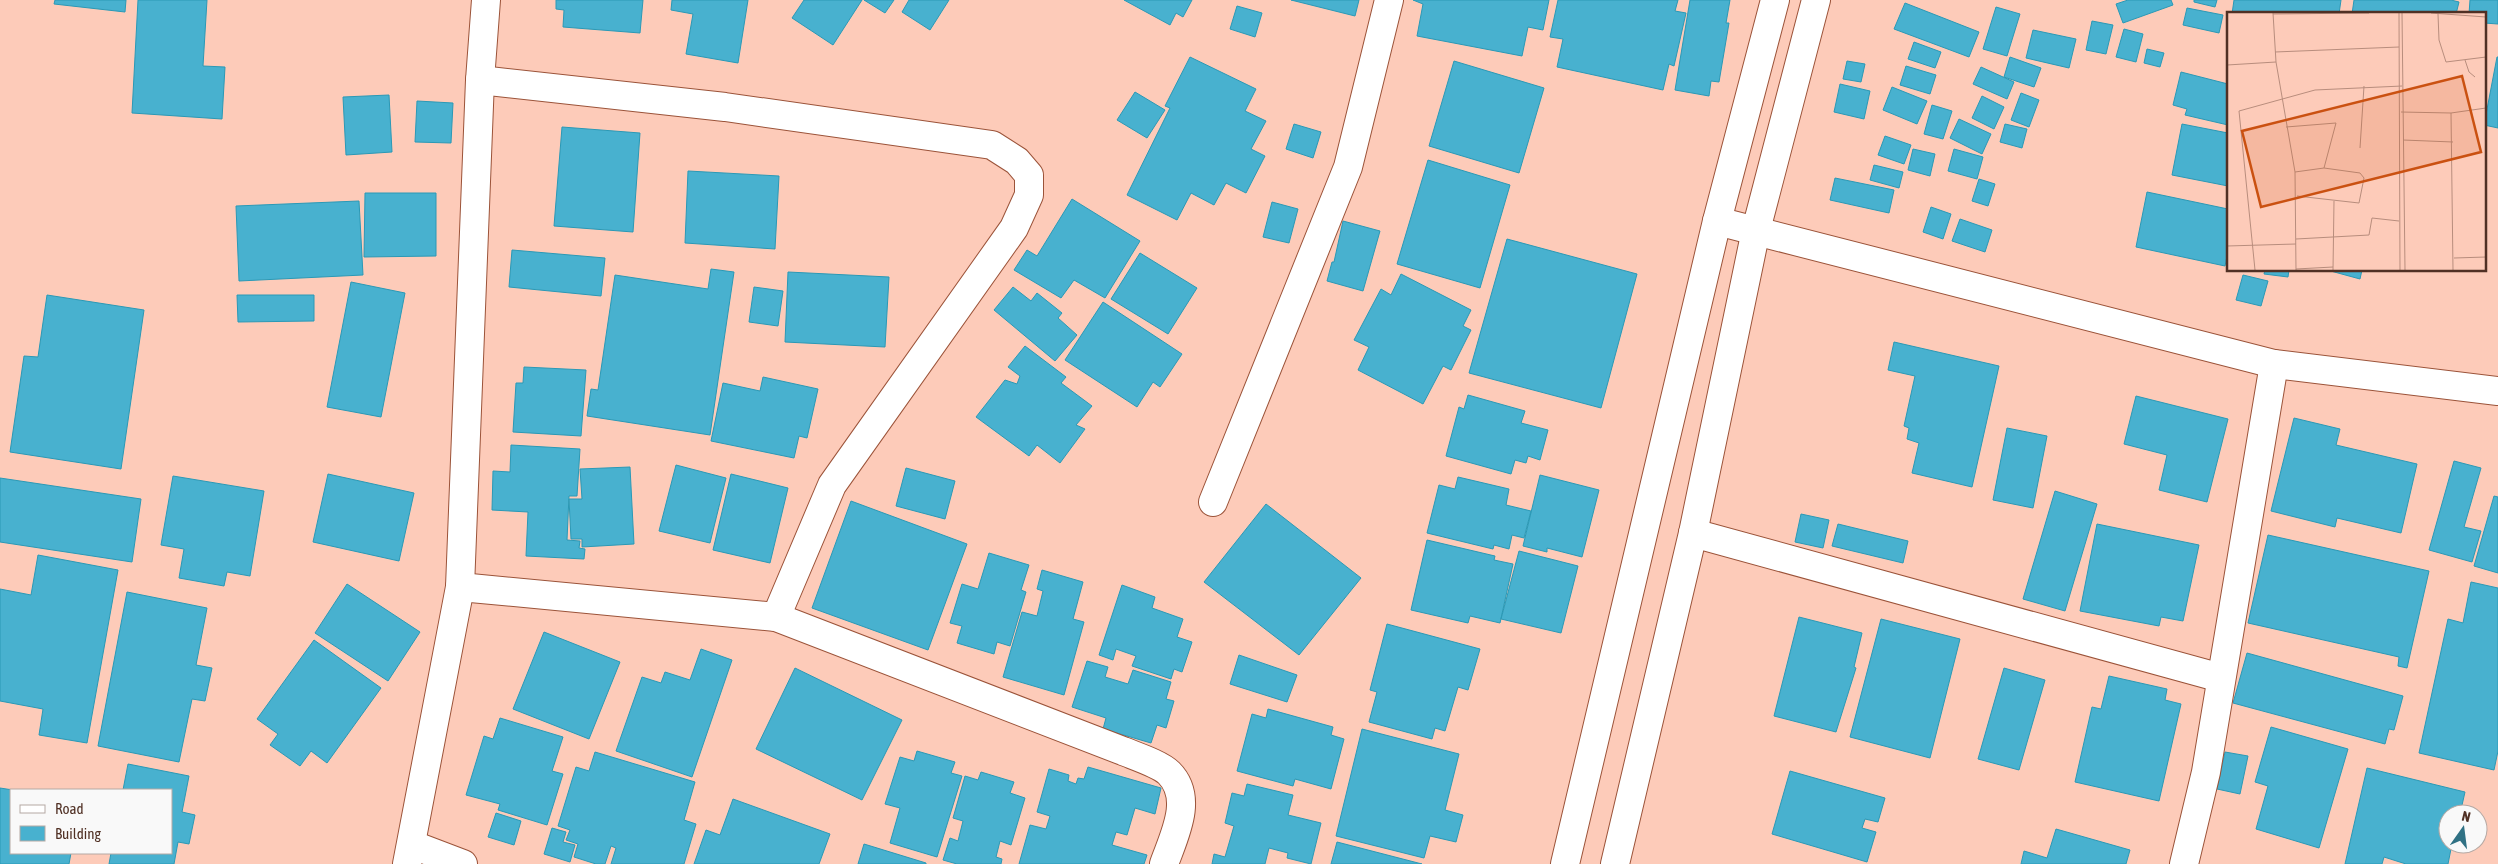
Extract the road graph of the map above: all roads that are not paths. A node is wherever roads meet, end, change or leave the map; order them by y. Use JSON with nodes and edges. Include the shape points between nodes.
{"nodes":[{"id":1,"x":486,"y":0,"type":"edge"},
{"id":2,"x":1390,"y":0,"type":"edge"},
{"id":3,"x":1775,"y":0,"type":"edge"},
{"id":4,"x":1816,"y":0,"type":"edge"},
{"id":5,"x":480,"y":80,"type":"junction"},
{"id":6,"x":1717,"y":221,"type":"junction"},
{"id":7,"x":1756,"y":230,"type":"junction"},
{"id":8,"x":2274,"y":364,"type":"junction"},
{"id":9,"x":2498,"y":391,"type":"edge"},
{"id":10,"x":1213,"y":502,"type":"dead end"},
{"id":11,"x":1693,"y":533,"type":"junction"},
{"id":12,"x":460,"y":587,"type":"junction"},
{"id":13,"x":776,"y":617,"type":"junction"},
{"id":14,"x":2221,"y":678,"type":"junction"},
{"id":15,"x":410,"y":854,"type":"edge"},
{"id":16,"x":464,"y":864,"type":"edge"},
{"id":17,"x":1164,"y":864,"type":"edge"},
{"id":18,"x":1565,"y":864,"type":"edge"},
{"id":19,"x":1615,"y":864,"type":"edge"},
{"id":20,"x":2184,"y":864,"type":"edge"}],
"edges":[{"from":1,"to":5,"type":"street"},
{"from":2,"to":10,"type":"street","via":[[1348,167]]},
{"from":3,"to":6,"type":"street"},
{"from":4,"to":7,"type":"street"},
{"from":5,"to":12,"type":"street"},
{"from":5,"to":13,"type":"street","via":[[725,107],[992,145],[1017,161],[1029,175],[1029,195],[1014,228],[832,485]]},
{"from":6,"to":7,"type":"street"},
{"from":6,"to":18,"type":"street"},
{"from":7,"to":8,"type":"street"},
{"from":7,"to":11,"type":"street"},
{"from":8,"to":9,"type":"street"},
{"from":8,"to":14,"type":"street"},
{"from":11,"to":14,"type":"street"},
{"from":11,"to":19,"type":"street"},
{"from":12,"to":13,"type":"street"},
{"from":12,"to":15,"type":"street"},
{"from":13,"to":17,"type":"street","via":[[1123,751],[1169,772],[1182,796],[1179,824]]},
{"from":14,"to":20,"type":"street","via":[[2206,772]]},
{"from":15,"to":16,"type":"street"}]}
